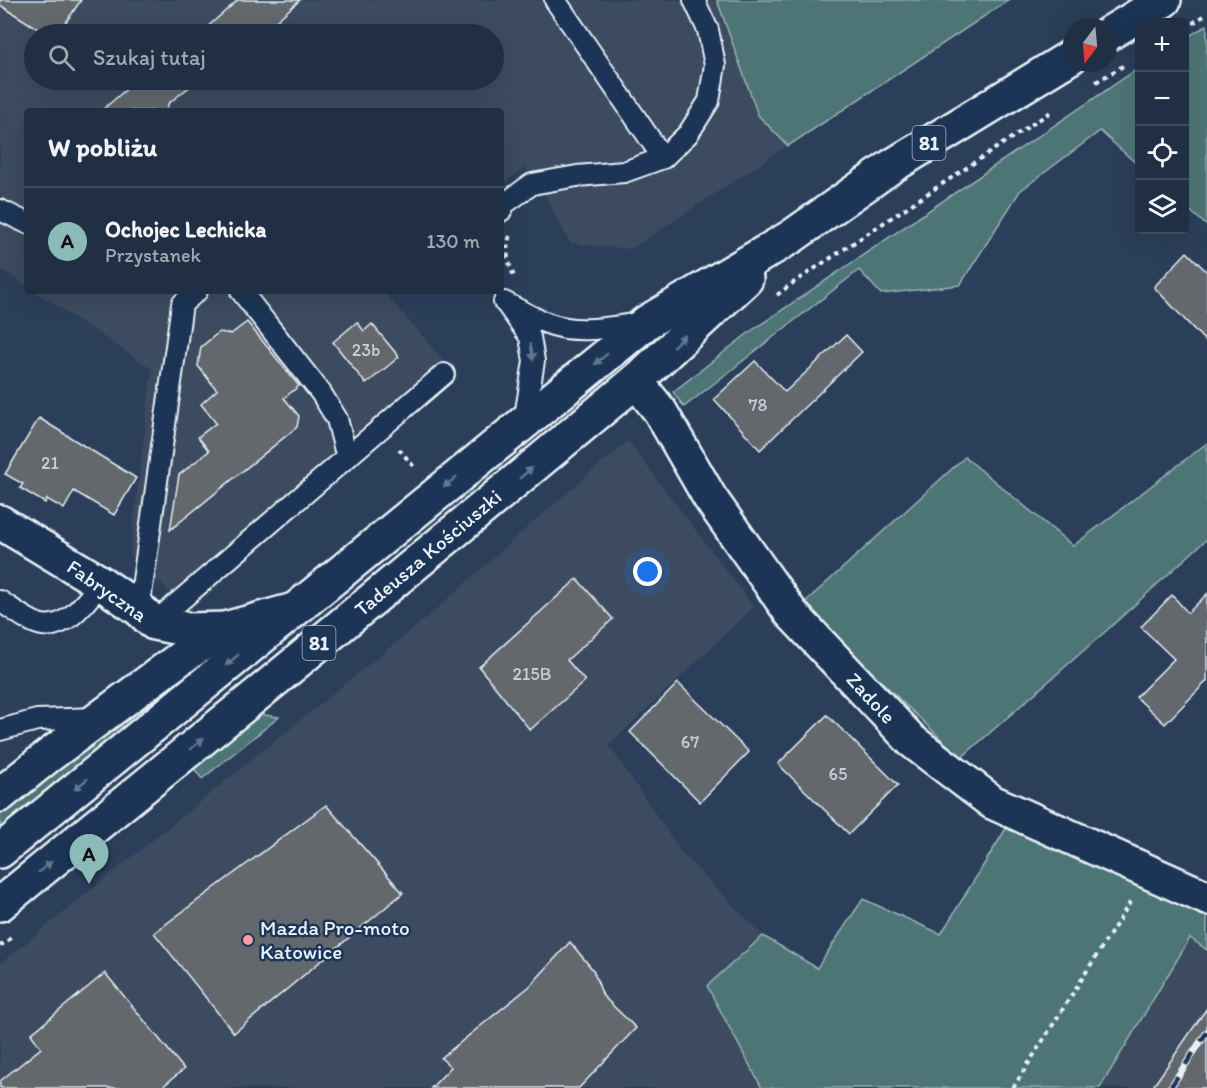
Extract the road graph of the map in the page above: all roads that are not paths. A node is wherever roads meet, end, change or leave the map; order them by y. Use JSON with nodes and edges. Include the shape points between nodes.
{"nodes":[{"id":1,"x":555,"y":0,"type":"edge"},
{"id":2,"x":694,"y":0,"type":"edge"},
{"id":3,"x":1164,"y":0,"type":"edge"},
{"id":4,"x":1117,"y":29,"type":"edge"},
{"id":5,"x":1063,"y":62,"type":"edge"},
{"id":6,"x":663,"y":158,"type":"junction"},
{"id":7,"x":504,"y":204,"type":"edge"},
{"id":8,"x":0,"y":210,"type":"edge"},
{"id":9,"x":24,"y":222,"type":"edge"},
{"id":10,"x":791,"y":237,"type":"junction"},
{"id":11,"x":194,"y":294,"type":"edge"},
{"id":12,"x":243,"y":294,"type":"edge"},
{"id":13,"x":501,"y":296,"type":"edge"},
{"id":14,"x":647,"y":322,"type":"junction"},
{"id":15,"x":444,"y":374,"type":"dead end"},
{"id":16,"x":636,"y":381,"type":"junction"},
{"id":17,"x":524,"y":423,"type":"junction"},
{"id":18,"x":347,"y":458,"type":"junction"},
{"id":19,"x":0,"y":522,"type":"edge"},
{"id":20,"x":102,"y":583,"type":"junction"},
{"id":21,"x":0,"y":601,"type":"edge"},
{"id":22,"x":294,"y":610,"type":"junction"},
{"id":23,"x":146,"y":616,"type":"junction"},
{"id":24,"x":225,"y":628,"type":"junction"},
{"id":25,"x":147,"y":684,"type":"junction"},
{"id":26,"x":100,"y":718,"type":"junction"},
{"id":27,"x":0,"y":730,"type":"edge"},
{"id":28,"x":0,"y":795,"type":"edge"},
{"id":29,"x":0,"y":851,"type":"edge"},
{"id":30,"x":1207,"y":898,"type":"edge"},
{"id":31,"x":0,"y":904,"type":"edge"}],
"edges":[{"from":1,"to":6,"type":"lane"},
{"from":2,"to":6,"type":"lane","via":[[708,30],[715,65],[709,101],[688,134]]},
{"from":3,"to":4,"type":"main road"},
{"from":5,"to":10,"type":"main road","name":"Tadeusza Kościuszki","number":"81","via":[[892,166]]},
{"from":6,"to":7,"type":"lane","via":[[624,172],[532,184]]},
{"from":8,"to":9,"type":"lane"},
{"from":10,"to":14,"type":"main road","name":"Tadeusza Kościuszki","number":"81"},
{"from":16,"to":10,"type":"main road","name":"Tadeusza Kościuszki","number":"81","one_way":true},
{"from":11,"to":23,"type":"lane","via":[[182,304]]},
{"from":12,"to":18,"type":"lane","via":[[337,418]]},
{"from":13,"to":14,"type":"lane","via":[[548,324],[587,330]]},
{"from":13,"to":17,"type":"lane","one_way":true,"via":[[530,337],[534,361]]},
{"from":14,"to":17,"type":"main road","name":"Tadeusza Kościuszki","number":"81","one_way":true},
{"from":15,"to":18,"type":"lane"},
{"from":16,"to":30,"type":"main road","name":"Zadole","via":[[660,411],[710,498],[791,614],[912,741],[992,802]]},
{"from":31,"to":16,"type":"main road","name":"Tadeusza Kościuszki","number":"81","one_way":true},
{"from":17,"to":22,"type":"main road","name":"Tadeusza Kościuszki","number":"81","one_way":true},
{"from":18,"to":23,"type":"lane"},
{"from":19,"to":20,"type":"main road","name":"Fabryczna"},
{"from":20,"to":21,"type":"lane","via":[[79,610],[58,624],[41,625]]},
{"from":20,"to":23,"type":"main road","name":"Fabryczna"},
{"from":22,"to":24,"type":"main road","name":"Fabryczna"},
{"from":22,"to":29,"type":"main road","name":"Tadeusza Kościuszki","number":"81","one_way":true},
{"from":23,"to":24,"type":"main road","name":"Fabryczna","via":[[189,630]]},
{"from":23,"to":25,"type":"main road","via":[[152,652]]},
{"from":24,"to":25,"type":"main road"},
{"from":25,"to":26,"type":"main road"},
{"from":26,"to":27,"type":"lane","via":[[37,720]]},
{"from":26,"to":28,"type":"main road"}]}
